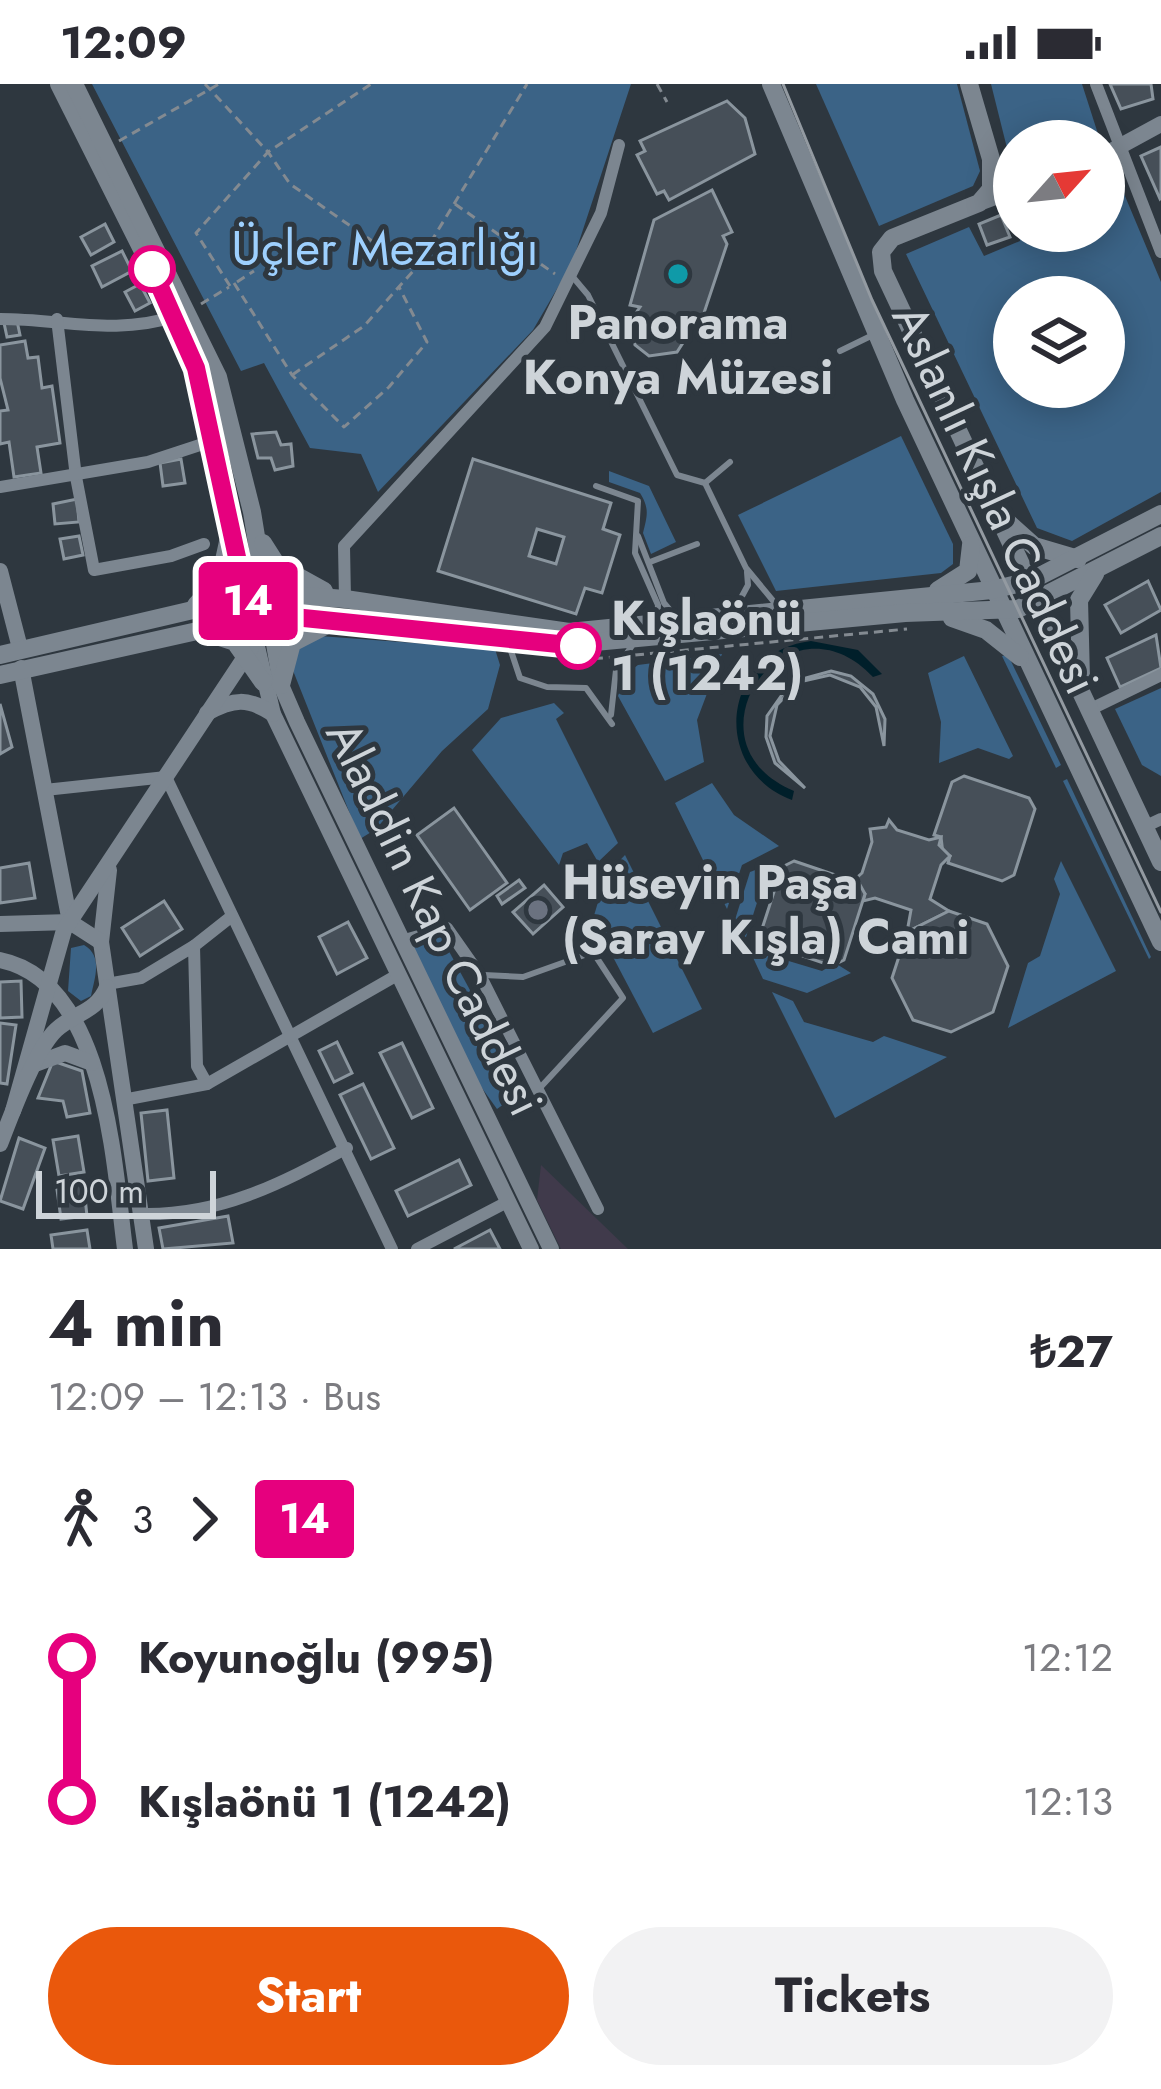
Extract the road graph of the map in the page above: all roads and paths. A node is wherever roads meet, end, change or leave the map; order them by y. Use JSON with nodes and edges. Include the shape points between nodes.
{"nodes":[{"id":1,"x":59,"y":84,"type":"edge"},
{"id":2,"x":74,"y":84,"type":"edge"},
{"id":3,"x":205,"y":84,"type":"edge"},
{"id":4,"x":219,"y":84,"type":"edge"},
{"id":5,"x":370,"y":84,"type":"edge"},
{"id":6,"x":527,"y":84,"type":"edge"},
{"id":7,"x":657,"y":84,"type":"edge"},
{"id":8,"x":771,"y":84,"type":"edge"},
{"id":9,"x":969,"y":84,"type":"edge"},
{"id":10,"x":1096,"y":84,"type":"edge"},
{"id":11,"x":210,"y":91,"type":"junction"},
{"id":12,"x":667,"y":102,"type":"dead end"},
{"id":13,"x":1104,"y":120,"type":"edge"},
{"id":14,"x":1161,"y":124,"type":"edge"},
{"id":15,"x":1125,"y":143,"type":"edge"},
{"id":16,"x":619,"y":145,"type":"dead end"},
{"id":17,"x":106,"y":147,"type":"junction"},
{"id":18,"x":268,"y":152,"type":"junction"},
{"id":19,"x":991,"y":159,"type":"joint"},
{"id":20,"x":1125,"y":181,"type":"edge"},
{"id":21,"x":993,"y":198,"type":"edge"},
{"id":22,"x":453,"y":203,"type":"junction"},
{"id":23,"x":980,"y":203,"type":"junction"},
{"id":24,"x":1161,"y":252,"type":"edge"},
{"id":25,"x":414,"y":270,"type":"junction"},
{"id":26,"x":254,"y":272,"type":"dead end"},
{"id":27,"x":568,"y":279,"type":"junction"},
{"id":28,"x":232,"y":285,"type":"junction"},
{"id":29,"x":399,"y":287,"type":"junction"},
{"id":30,"x":183,"y":314,"type":"junction"},
{"id":31,"x":0,"y":319,"type":"edge"},
{"id":32,"x":56,"y":319,"type":"junction"},
{"id":33,"x":876,"y":334,"type":"junction"},
{"id":34,"x":840,"y":351,"type":"dead end"},
{"id":35,"x":292,"y":375,"type":"junction"},
{"id":36,"x":212,"y":441,"type":"junction"},
{"id":37,"x":730,"y":462,"type":"dead end"},
{"id":38,"x":76,"y":477,"type":"junction"},
{"id":39,"x":705,"y":483,"type":"junction"},
{"id":40,"x":596,"y":486,"type":"dead end"},
{"id":41,"x":0,"y":487,"type":"edge"},
{"id":42,"x":993,"y":507,"type":"junction"},
{"id":43,"x":253,"y":512,"type":"junction"},
{"id":44,"x":1161,"y":514,"type":"edge"},
{"id":45,"x":229,"y":525,"type":"junction"},
{"id":46,"x":636,"y":532,"type":"junction"},
{"id":47,"x":1161,"y":536,"type":"edge"},
{"id":48,"x":970,"y":540,"type":"junction"},
{"id":49,"x":204,"y":544,"type":"dead end"},
{"id":50,"x":697,"y":544,"type":"dead end"},
{"id":51,"x":1078,"y":560,"type":"junction"},
{"id":52,"x":650,"y":562,"type":"junction"},
{"id":53,"x":1102,"y":567,"type":"junction"},
{"id":54,"x":746,"y":568,"type":"junction"},
{"id":55,"x":0,"y":572,"type":"edge"},
{"id":56,"x":1030,"y":581,"type":"junction"},
{"id":57,"x":992,"y":590,"type":"junction"},
{"id":58,"x":930,"y":594,"type":"junction"},
{"id":59,"x":257,"y":595,"type":"junction"},
{"id":60,"x":345,"y":599,"type":"junction"},
{"id":61,"x":1040,"y":602,"type":"junction"},
{"id":62,"x":1002,"y":609,"type":"junction"},
{"id":63,"x":782,"y":610,"type":"junction"},
{"id":64,"x":905,"y":613,"type":"junction"},
{"id":65,"x":259,"y":616,"type":"junction"},
{"id":66,"x":729,"y":616,"type":"junction"},
{"id":67,"x":189,"y":619,"type":"junction"},
{"id":68,"x":683,"y":620,"type":"junction"},
{"id":69,"x":348,"y":622,"type":"junction"},
{"id":70,"x":657,"y":623,"type":"junction"},
{"id":71,"x":635,"y":640,"type":"junction"},
{"id":72,"x":510,"y":642,"type":"junction"},
{"id":73,"x":251,"y":648,"type":"junction"},
{"id":74,"x":0,"y":655,"type":"edge"},
{"id":75,"x":21,"y":658,"type":"junction"},
{"id":76,"x":1030,"y":668,"type":"junction"},
{"id":77,"x":0,"y":675,"type":"edge"},
{"id":78,"x":1161,"y":675,"type":"edge"},
{"id":79,"x":272,"y":684,"type":"junction"},
{"id":80,"x":1086,"y":703,"type":"junction"},
{"id":81,"x":206,"y":713,"type":"junction"},
{"id":82,"x":273,"y":714,"type":"junction"},
{"id":83,"x":166,"y":777,"type":"junction"},
{"id":84,"x":45,"y":790,"type":"junction"},
{"id":85,"x":1153,"y":823,"type":"edge"},
{"id":86,"x":1161,"y":862,"type":"edge"},
{"id":87,"x":110,"y":864,"type":"junction"},
{"id":88,"x":60,"y":866,"type":"junction"},
{"id":89,"x":232,"y":916,"type":"junction"},
{"id":90,"x":70,"y":922,"type":"junction"},
{"id":91,"x":0,"y":924,"type":"edge"},
{"id":92,"x":401,"y":940,"type":"junction"},
{"id":93,"x":1161,"y":941,"type":"edge"},
{"id":94,"x":101,"y":942,"type":"junction"},
{"id":95,"x":194,"y":946,"type":"junction"},
{"id":96,"x":0,"y":960,"type":"edge"},
{"id":97,"x":399,"y":974,"type":"junction"},
{"id":98,"x":481,"y":975,"type":"junction"},
{"id":99,"x":107,"y":984,"type":"junction"},
{"id":100,"x":48,"y":990,"type":"junction"},
{"id":101,"x":71,"y":1020,"type":"junction"},
{"id":102,"x":292,"y":1035,"type":"junction"},
{"id":103,"x":38,"y":1064,"type":"junction"},
{"id":104,"x":96,"y":1067,"type":"junction"},
{"id":105,"x":207,"y":1084,"type":"junction"},
{"id":106,"x":538,"y":1090,"type":"junction"},
{"id":107,"x":123,"y":1100,"type":"junction"},
{"id":108,"x":6,"y":1110,"type":"edge"},
{"id":109,"x":0,"y":1144,"type":"edge"},
{"id":110,"x":347,"y":1148,"type":"junction"},
{"id":111,"x":517,"y":1198,"type":"junction"},
{"id":112,"x":598,"y":1209,"type":"dead end"},
{"id":113,"x":141,"y":1214,"type":"junction"},
{"id":114,"x":125,"y":1249,"type":"edge"},
{"id":115,"x":146,"y":1249,"type":"edge"},
{"id":116,"x":392,"y":1249,"type":"edge"},
{"id":117,"x":418,"y":1249,"type":"edge"},
{"id":118,"x":532,"y":1249,"type":"edge"},
{"id":119,"x":551,"y":1249,"type":"edge"}],
"edges":[{"from":1,"to":30,"type":"main road"},
{"from":2,"to":17,"type":"main road"},
{"from":3,"to":11,"type":"path"},
{"from":4,"to":11,"type":"path"},
{"from":5,"to":18,"type":"path"},
{"from":6,"to":22,"type":"path"},
{"from":7,"to":12,"type":"path"},
{"from":8,"to":33,"type":"main road","name":"Aslanlı Kışla Caddesi"},
{"from":9,"to":19,"type":"main road"},
{"from":10,"to":13,"type":"street"},
{"from":11,"to":17,"type":"path"},
{"from":11,"to":18,"type":"path"},
{"from":14,"to":15,"type":"street"},
{"from":16,"to":27,"type":"street","via":[[601,214]]},
{"from":17,"to":30,"type":"main road"},
{"from":18,"to":25,"type":"path","via":[[290,184]]},
{"from":18,"to":28,"type":"path","via":[[196,233]]},
{"from":19,"to":23,"type":"main road","via":[[993,179]]},
{"from":20,"to":24,"type":"street"},
{"from":21,"to":23,"type":"street"},
{"from":22,"to":25,"type":"path"},
{"from":22,"to":27,"type":"path"},
{"from":23,"to":42,"type":"main road","name":"Aslanlı Kışla Caddesi","via":[[892,238],[880,260]]},
{"from":25,"to":29,"type":"path"},
{"from":26,"to":28,"type":"path"},
{"from":27,"to":39,"type":"lane","via":[[588,295],[677,475]]},
{"from":27,"to":60,"type":"street","via":[[545,327],[344,546]]},
{"from":28,"to":30,"type":"path"},
{"from":28,"to":35,"type":"path"},
{"from":29,"to":35,"type":"path","via":[[364,326]]},
{"from":29,"to":35,"type":"path","via":[[427,342],[344,427]]},
{"from":30,"to":32,"type":"street","via":[[139,328]]},
{"from":30,"to":36,"type":"main road"},
{"from":30,"to":43,"type":"main road","via":[[218,377]]},
{"from":31,"to":32,"type":"street"},
{"from":32,"to":38,"type":"street"},
{"from":33,"to":34,"type":"lane"},
{"from":33,"to":48,"type":"main road","name":"Aslanlı Kışla Caddesi"},
{"from":36,"to":38,"type":"street"},
{"from":36,"to":45,"type":"main road"},
{"from":37,"to":39,"type":"lane"},
{"from":38,"to":41,"type":"street"},
{"from":38,"to":49,"type":"street","via":[[94,570]]},
{"from":39,"to":54,"type":"lane"},
{"from":40,"to":46,"type":"lane","via":[[638,501]]},
{"from":42,"to":51,"type":"main road","via":[[1034,546]]},
{"from":42,"to":56,"type":"main road","name":"Aslanlı Kışla Caddesi"},
{"from":43,"to":59,"type":"main road"},
{"from":43,"to":60,"type":"main road","via":[[277,565]]},
{"from":44,"to":51,"type":"main road"},
{"from":45,"to":59,"type":"main road"},
{"from":45,"to":67,"type":"main road","via":[[220,579]]},
{"from":46,"to":52,"type":"lane"},
{"from":46,"to":70,"type":"lane"},
{"from":47,"to":53,"type":"main road"},
{"from":48,"to":57,"type":"main road","name":"Aslanlı Kışla Caddesi"},
{"from":48,"to":58,"type":"main road","via":[[968,571]]},
{"from":50,"to":52,"type":"lane"},
{"from":51,"to":56,"type":"main road"},
{"from":52,"to":68,"type":"lane","via":[[669,612]]},
{"from":53,"to":61,"type":"main road"},
{"from":53,"to":80,"type":"main road","via":[[1079,600]]},
{"from":54,"to":63,"type":"lane"},
{"from":54,"to":66,"type":"lane","via":[[741,603]]},
{"from":55,"to":75,"type":"street"},
{"from":56,"to":57,"type":"main road"},
{"from":56,"to":61,"type":"main road","name":"Aslanlı Kışla Caddesi"},
{"from":57,"to":58,"type":"main road"},
{"from":57,"to":62,"type":"main road","name":"Aslanlı Kışla Caddesi"},
{"from":58,"to":63,"type":"main road"},
{"from":59,"to":60,"type":"main road"},
{"from":59,"to":65,"type":"main road"},
{"from":59,"to":67,"type":"main road"},
{"from":60,"to":70,"type":"main road","via":[[547,631]]},
{"from":61,"to":62,"type":"main road"},
{"from":61,"to":80,"type":"main road","name":"Aslanlı Kışla Caddesi"},
{"from":62,"to":64,"type":"main road"},
{"from":62,"to":76,"type":"main road","name":"Aslanlı Kışla Caddesi"},
{"from":63,"to":66,"type":"main road"},
{"from":64,"to":71,"type":"main road"},
{"from":64,"to":76,"type":"main road","via":[[970,622]]},
{"from":65,"to":67,"type":"main road"},
{"from":65,"to":69,"type":"main road"},
{"from":65,"to":73,"type":"street"},
{"from":65,"to":79,"type":"street","name":"Aladdin Kap Caddesi"},
{"from":66,"to":68,"type":"main road"},
{"from":67,"to":73,"type":"main road"},
{"from":67,"to":75,"type":"main road"},
{"from":68,"to":70,"type":"main road"},
{"from":69,"to":72,"type":"main road"},
{"from":69,"to":79,"type":"main road","via":[[302,634]]},
{"from":71,"to":72,"type":"main road"},
{"from":71,"to":72,"type":"lane","via":[[608,700],[613,724],[586,688],[520,678]]},
{"from":73,"to":79,"type":"main road"},
{"from":73,"to":81,"type":"street"},
{"from":74,"to":75,"type":"main road"},
{"from":75,"to":77,"type":"main road"},
{"from":75,"to":84,"type":"street"},
{"from":76,"to":93,"type":"main road","name":"Aslanlı Kışla Caddesi"},
{"from":78,"to":80,"type":"street"},
{"from":79,"to":82,"type":"street","name":"Aladdin Kap Caddesi"},
{"from":79,"to":92,"type":"street","name":"Aladdin Kap Caddesi"},
{"from":80,"to":85,"type":"main road","name":"Aslanlı Kışla Caddesi"},
{"from":81,"to":82,"type":"street","via":[[239,700]]},
{"from":81,"to":83,"type":"street"},
{"from":82,"to":97,"type":"street","name":"Aladdin Kap Caddesi"},
{"from":83,"to":84,"type":"street"},
{"from":83,"to":87,"type":"street"},
{"from":83,"to":89,"type":"street"},
{"from":84,"to":88,"type":"street"},
{"from":85,"to":86,"type":"main road","name":"Aslanlı Kışla Caddesi"},
{"from":87,"to":88,"type":"street","via":[[84,877]]},
{"from":87,"to":90,"type":"street"},
{"from":87,"to":94,"type":"street"},
{"from":88,"to":90,"type":"street"},
{"from":89,"to":95,"type":"street"},
{"from":89,"to":102,"type":"street"},
{"from":90,"to":91,"type":"street"},
{"from":90,"to":94,"type":"street"},
{"from":90,"to":100,"type":"street"},
{"from":92,"to":98,"type":"street","via":[[447,928]]},
{"from":92,"to":111,"type":"street","name":"Aladdin Kap Caddesi"},
{"from":94,"to":99,"type":"street"},
{"from":95,"to":99,"type":"street","via":[[141,978]]},
{"from":95,"to":105,"type":"street","via":[[197,1066]]},
{"from":96,"to":100,"type":"street"},
{"from":97,"to":102,"type":"street"},
{"from":97,"to":111,"type":"street","name":"Aladdin Kap Caddesi"},
{"from":98,"to":106,"type":"street"},
{"from":98,"to":106,"type":"lane","via":[[523,976],[593,952],[623,998]]},
{"from":99,"to":101,"type":"street","via":[[99,1003]]},
{"from":99,"to":107,"type":"street"},
{"from":100,"to":101,"type":"street"},
{"from":100,"to":108,"type":"street"},
{"from":101,"to":103,"type":"street","via":[[54,1032]]},
{"from":101,"to":104,"type":"street"},
{"from":102,"to":105,"type":"street"},
{"from":102,"to":110,"type":"street"},
{"from":103,"to":104,"type":"street","via":[[65,1053]]},
{"from":103,"to":108,"type":"street"},
{"from":104,"to":114,"type":"street"},
{"from":105,"to":107,"type":"street"},
{"from":106,"to":112,"type":"street"},
{"from":107,"to":113,"type":"street"},
{"from":108,"to":109,"type":"street"},
{"from":110,"to":113,"type":"street","via":[[266,1192],[185,1215]]},
{"from":110,"to":116,"type":"street"},
{"from":111,"to":117,"type":"street"},
{"from":111,"to":118,"type":"street","name":"Aladdin Kap Caddesi"},
{"from":111,"to":119,"type":"street","name":"Aladdin Kap Caddesi"},
{"from":113,"to":115,"type":"street"}]}
